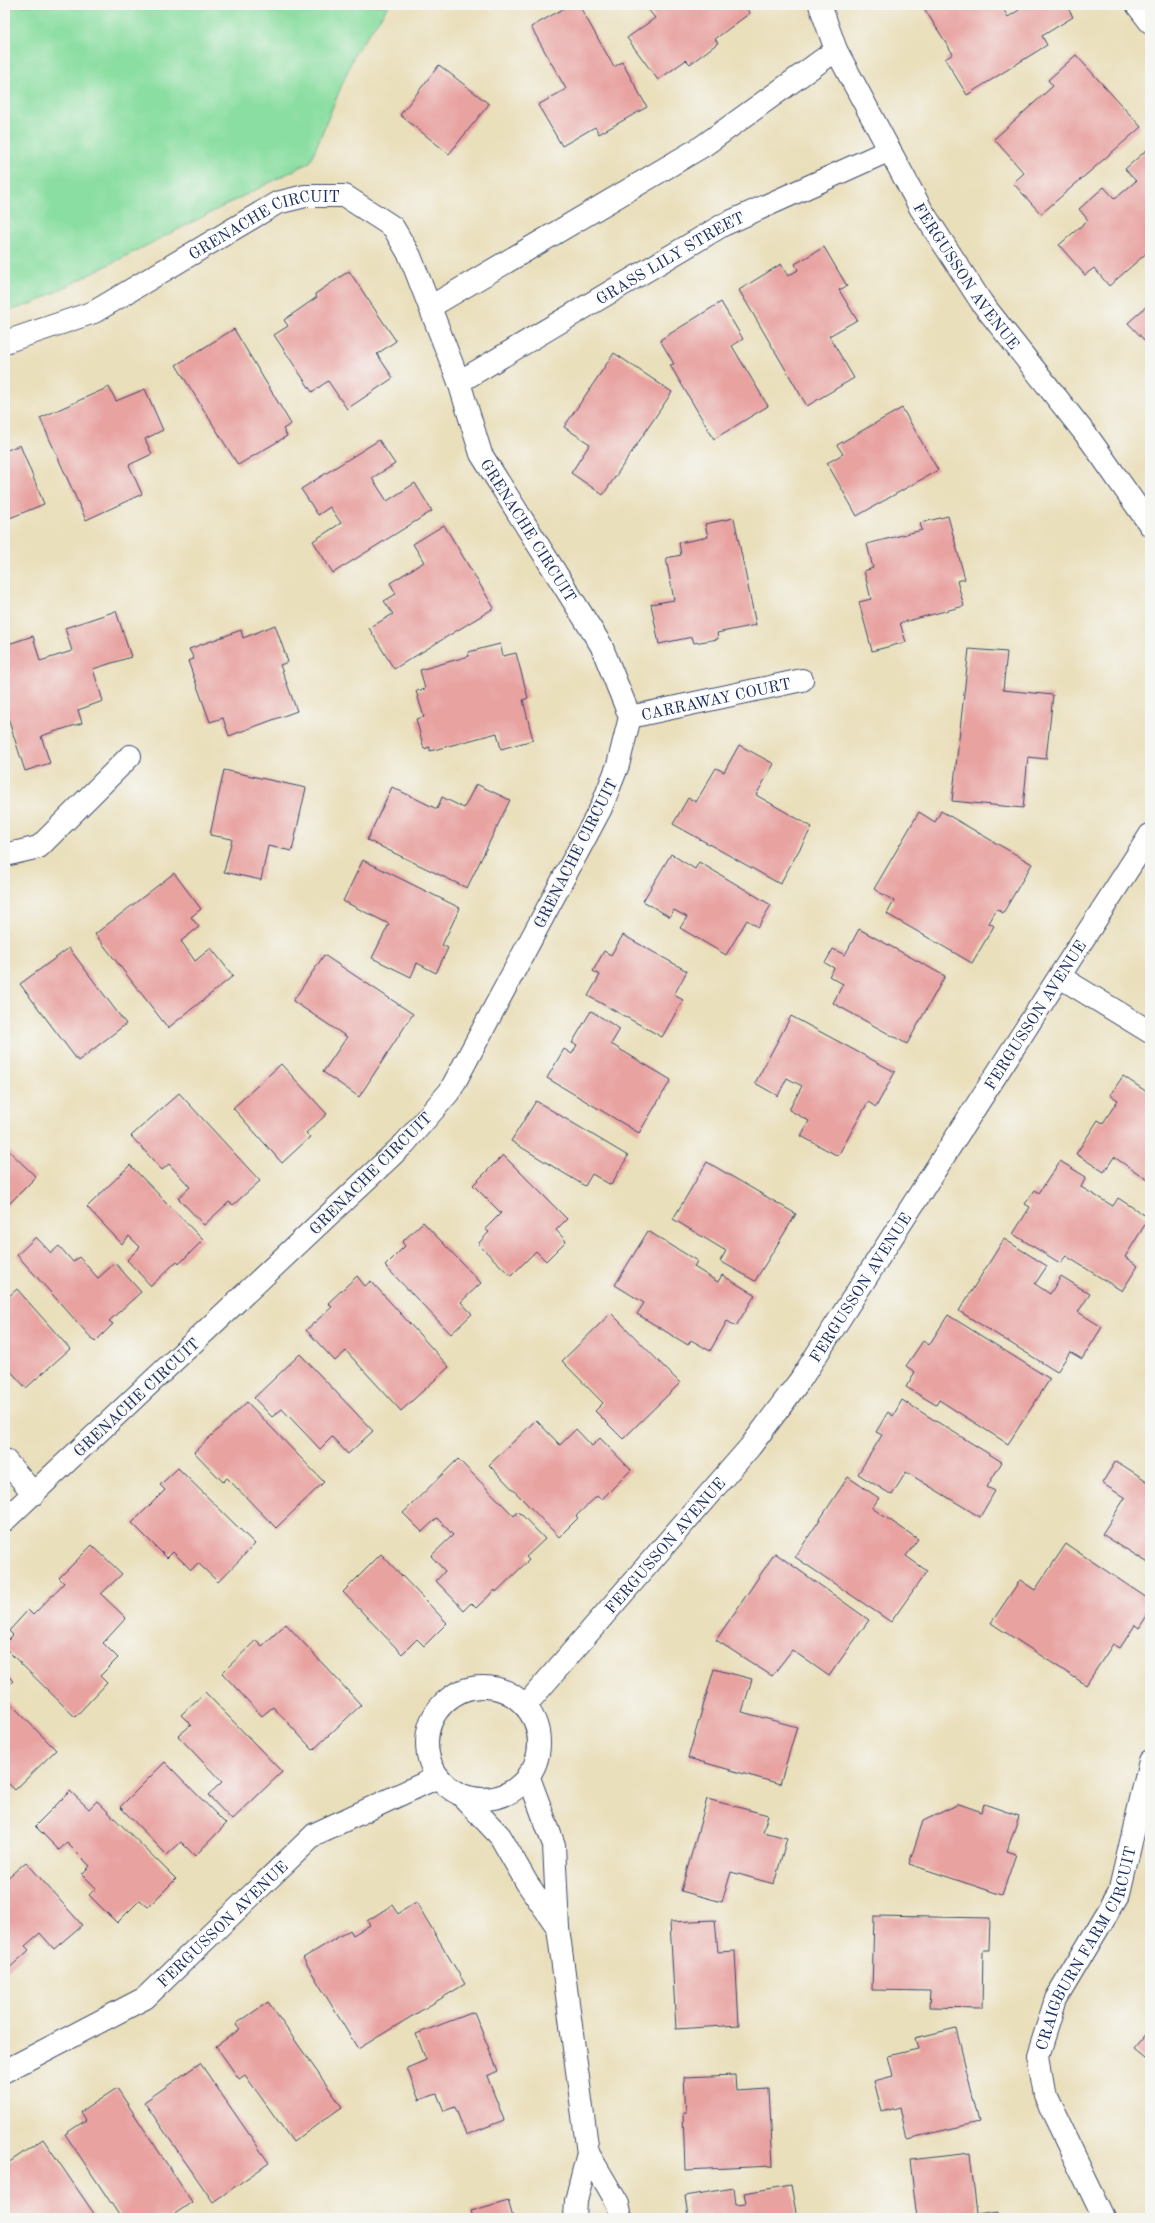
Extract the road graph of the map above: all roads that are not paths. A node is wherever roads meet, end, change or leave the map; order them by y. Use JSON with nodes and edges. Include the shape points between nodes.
{"nodes":[{"id":1,"x":820,"y":5,"type":"edge"},
{"id":2,"x":1137,"y":5,"type":"edge"},
{"id":3,"x":1150,"y":22,"type":"edge"},
{"id":4,"x":836,"y":50,"type":"junction"},
{"id":5,"x":890,"y":150,"type":"junction"},
{"id":6,"x":430,"y":307,"type":"junction"},
{"id":7,"x":5,"y":342,"type":"edge"},
{"id":8,"x":459,"y":382,"type":"junction"},
{"id":9,"x":1150,"y":524,"type":"edge"},
{"id":10,"x":802,"y":680,"type":"dead end"},
{"id":11,"x":630,"y":717,"type":"junction"},
{"id":12,"x":130,"y":756,"type":"dead end"},
{"id":13,"x":1150,"y":835,"type":"edge"},
{"id":14,"x":5,"y":854,"type":"edge"},
{"id":15,"x":1060,"y":977,"type":"junction"},
{"id":16,"x":1150,"y":1032,"type":"edge"},
{"id":17,"x":5,"y":1460,"type":"edge"},
{"id":18,"x":34,"y":1494,"type":"junction"},
{"id":19,"x":5,"y":1520,"type":"edge"},
{"id":20,"x":525,"y":1706,"type":"junction"},
{"id":21,"x":1150,"y":1761,"type":"edge"},
{"id":22,"x":528,"y":1775,"type":"junction"},
{"id":23,"x":438,"y":1777,"type":"junction"},
{"id":24,"x":460,"y":1794,"type":"junction"},
{"id":25,"x":558,"y":1928,"type":"junction"},
{"id":26,"x":5,"y":2071,"type":"edge"},
{"id":27,"x":588,"y":2153,"type":"junction"},
{"id":28,"x":574,"y":2218,"type":"edge"},
{"id":29,"x":621,"y":2218,"type":"edge"},
{"id":30,"x":1104,"y":2218,"type":"edge"}],
"edges":[{"from":1,"to":4,"type":"street","name":"FERGUSSON AVENUE"},
{"from":2,"to":3,"type":"street"},
{"from":4,"to":5,"type":"street","name":"FERGUSSON AVENUE"},
{"from":4,"to":6,"type":"street","via":[[703,146]]},
{"from":5,"to":8,"type":"street","name":"GRASS LILY STREET","via":[[723,224]]},
{"from":5,"to":9,"type":"street","name":"FERGUSSON AVENUE","via":[[921,209],[982,302],[1091,441]]},
{"from":6,"to":7,"type":"street","name":"GRENACHE CIRCUIT","via":[[410,256],[394,227],[345,196],[305,196],[277,203],[94,312]]},
{"from":6,"to":8,"type":"street","name":"GRENACHE CIRCUIT"},
{"from":8,"to":11,"type":"street","name":"GRENACHE CIRCUIT","via":[[481,454],[601,645]]},
{"from":10,"to":11,"type":"street","name":"CARRAWAY COURT"},
{"from":11,"to":18,"type":"street","name":"GRENACHE CIRCUIT","via":[[618,765],[601,808],[450,1091],[405,1143]]},
{"from":12,"to":14,"type":"street","via":[[39,847]]},
{"from":13,"to":15,"type":"street","name":"FERGUSSON AVENUE"},
{"from":15,"to":16,"type":"street"},
{"from":15,"to":20,"type":"street","name":"FERGUSSON AVENUE","via":[[801,1379],[750,1447]]},
{"from":17,"to":18,"type":"street"},
{"from":18,"to":19,"type":"street","name":"GRENACHE CIRCUIT"},
{"from":20,"to":22,"type":"street","via":[[535,1725],[538,1747],[536,1762]]},
{"from":20,"to":23,"type":"street","via":[[510,1694],[492,1688],[473,1688],[455,1694],[440,1706],[430,1722],[426,1741],[429,1760]]},
{"from":21,"to":30,"type":"street","name":"CRAIGBURN FARM CIRCUIT","via":[[1119,1893],[1056,1999],[1038,2056],[1045,2096]]},
{"from":22,"to":24,"type":"street","via":[[515,1789],[498,1797],[478,1799]]},
{"from":22,"to":25,"type":"street","via":[[554,1845]]},
{"from":23,"to":24,"type":"street"},
{"from":23,"to":26,"type":"street","name":"FERGUSSON AVENUE","via":[[315,1834],[145,1998]]},
{"from":24,"to":25,"type":"street","via":[[500,1836],[526,1883]]},
{"from":25,"to":27,"type":"street"},
{"from":27,"to":28,"type":"street"},
{"from":27,"to":29,"type":"street","via":[[618,2204]]}]}
